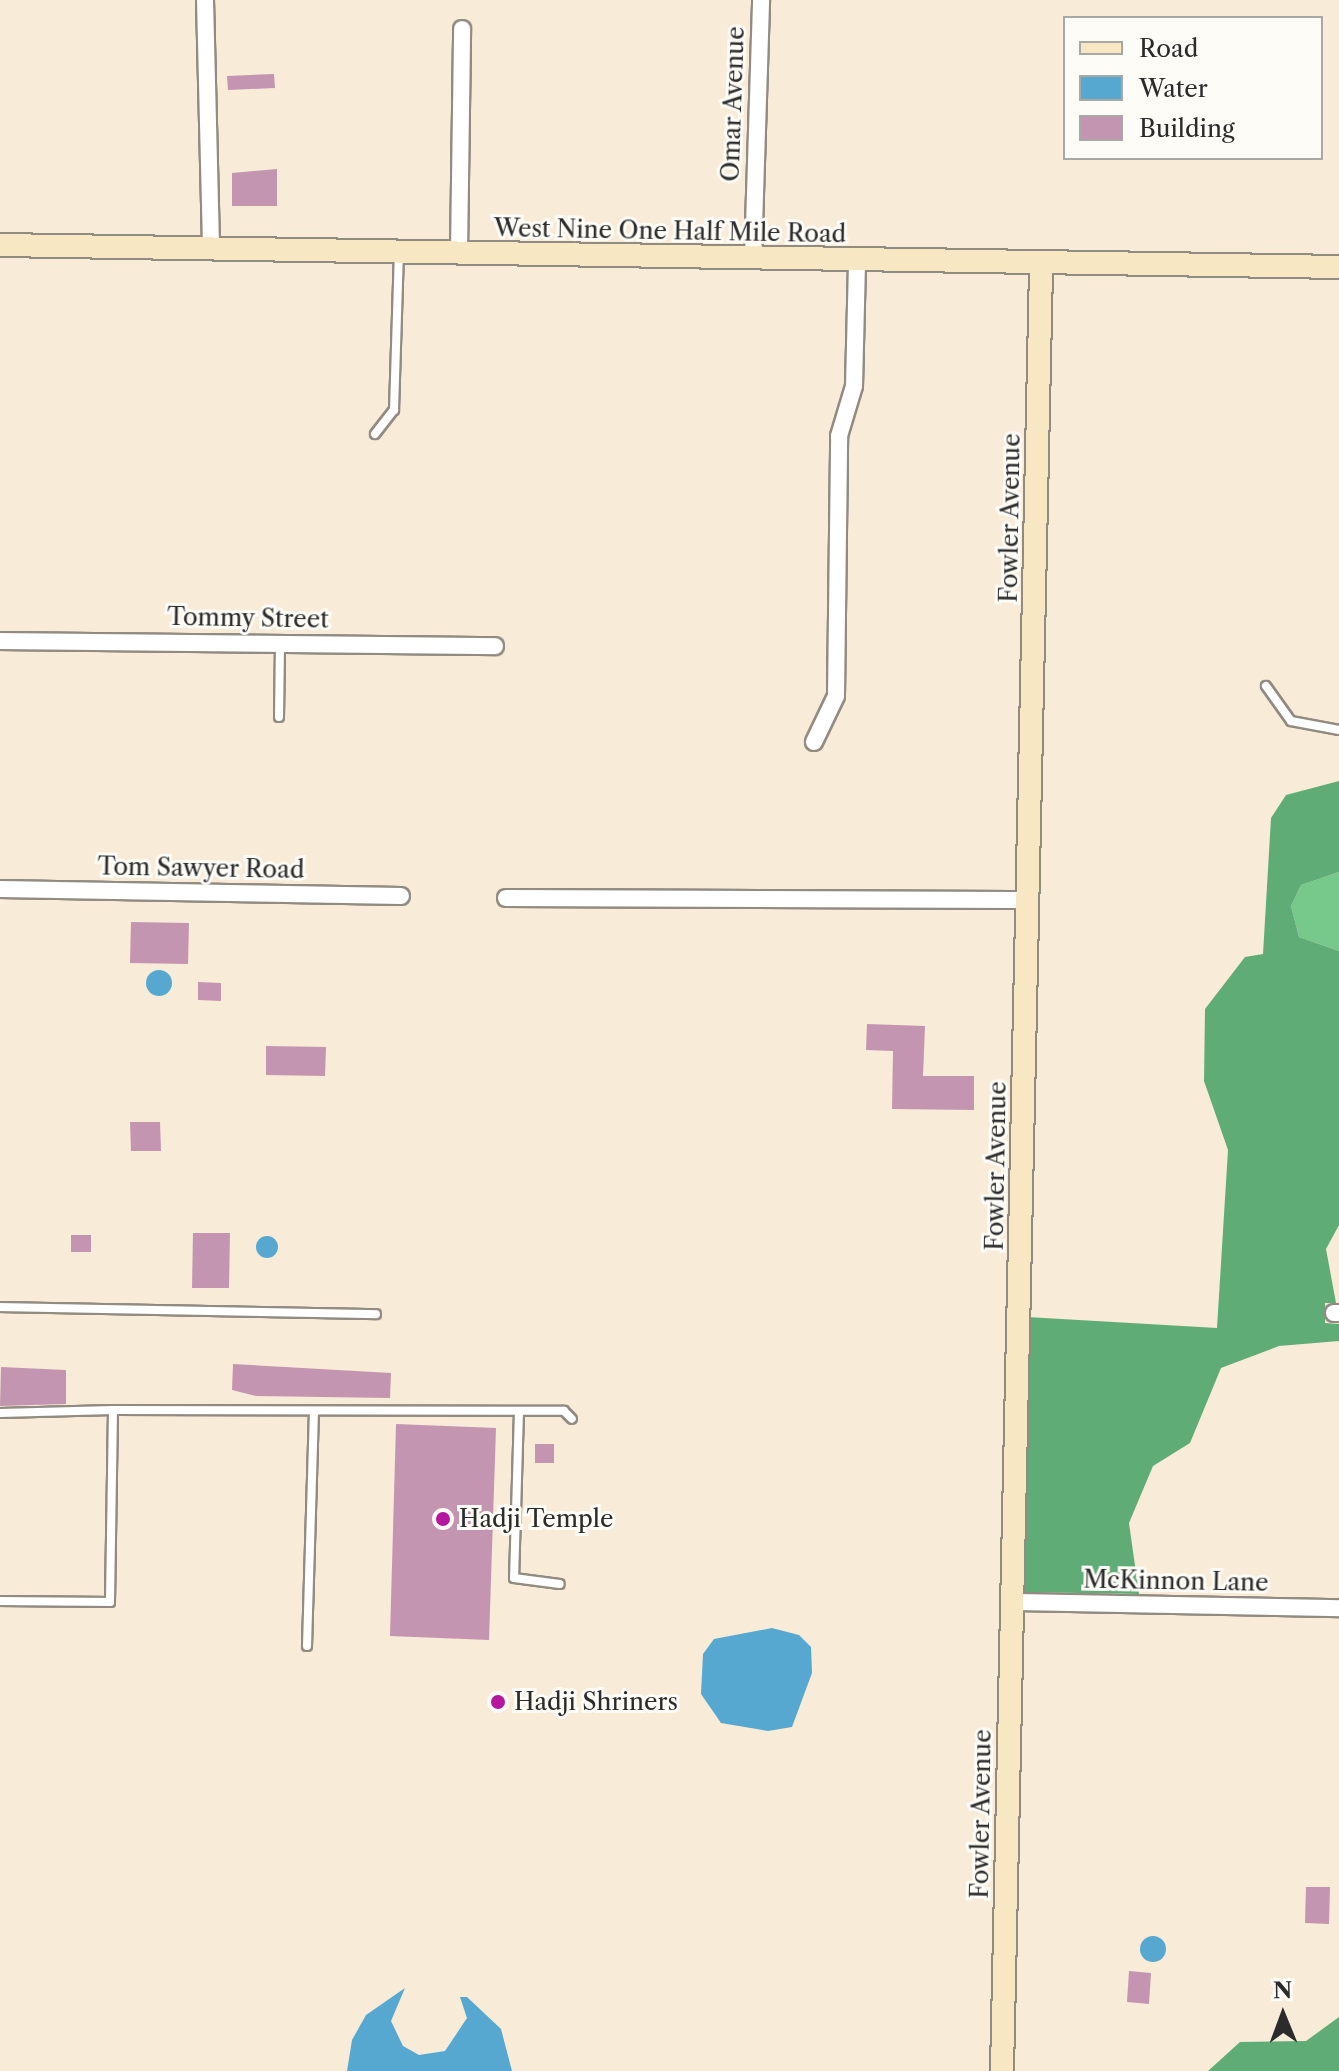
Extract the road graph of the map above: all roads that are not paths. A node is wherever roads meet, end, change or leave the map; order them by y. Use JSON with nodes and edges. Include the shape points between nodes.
{"nodes":[{"id":1,"x":205,"y":0,"type":"edge"},
{"id":2,"x":761,"y":0,"type":"edge"},
{"id":3,"x":462,"y":29,"type":"dead end"},
{"id":4,"x":0,"y":245,"type":"edge"},
{"id":5,"x":211,"y":249,"type":"junction"},
{"id":6,"x":399,"y":252,"type":"junction"},
{"id":7,"x":459,"y":253,"type":"junction"},
{"id":8,"x":753,"y":258,"type":"junction"},
{"id":9,"x":857,"y":260,"type":"junction"},
{"id":10,"x":1041,"y":262,"type":"junction"},
{"id":11,"x":1339,"y":267,"type":"edge"},
{"id":12,"x":375,"y":434,"type":"dead end"},
{"id":13,"x":0,"y":641,"type":"edge"},
{"id":14,"x":280,"y":643,"type":"junction"},
{"id":15,"x":495,"y":646,"type":"dead end"},
{"id":16,"x":1266,"y":686,"type":"dead end"},
{"id":17,"x":279,"y":717,"type":"dead end"},
{"id":18,"x":1339,"y":730,"type":"edge"},
{"id":19,"x":814,"y":742,"type":"dead end"},
{"id":20,"x":0,"y":889,"type":"edge"},
{"id":21,"x":401,"y":896,"type":"dead end"},
{"id":22,"x":506,"y":898,"type":"dead end"},
{"id":23,"x":1028,"y":900,"type":"junction"},
{"id":24,"x":0,"y":1307,"type":"edge"},
{"id":25,"x":376,"y":1314,"type":"dead end"},
{"id":26,"x":113,"y":1410,"type":"junction"},
{"id":27,"x":519,"y":1411,"type":"junction"},
{"id":28,"x":0,"y":1413,"type":"edge"},
{"id":29,"x":314,"y":1413,"type":"junction"},
{"id":30,"x":572,"y":1419,"type":"dead end"},
{"id":31,"x":560,"y":1584,"type":"dead end"},
{"id":32,"x":0,"y":1601,"type":"edge"},
{"id":33,"x":1012,"y":1602,"type":"junction"},
{"id":34,"x":1339,"y":1608,"type":"edge"},
{"id":35,"x":307,"y":1646,"type":"dead end"},
{"id":36,"x":1002,"y":2071,"type":"edge"}],
"edges":[{"from":1,"to":5,"type":"street"},
{"from":2,"to":8,"type":"street","name":"Omar Avenue"},
{"from":3,"to":7,"type":"street"},
{"from":4,"to":5,"type":"street","name":"West Nine One Half Mile Road"},
{"from":5,"to":6,"type":"street","name":"West Nine One Half Mile Road"},
{"from":6,"to":7,"type":"street","name":"West Nine One Half Mile Road"},
{"from":6,"to":12,"type":"lane","via":[[394,410]]},
{"from":7,"to":8,"type":"street","name":"West Nine One Half Mile Road"},
{"from":8,"to":9,"type":"street","name":"West Nine One Half Mile Road"},
{"from":9,"to":10,"type":"street","name":"West Nine One Half Mile Road"},
{"from":9,"to":19,"type":"street","via":[[854,386],[839,436],[836,696]]},
{"from":10,"to":11,"type":"street","name":"West Nine One Half Mile Road"},
{"from":10,"to":23,"type":"street","name":"Fowler Avenue"},
{"from":13,"to":14,"type":"street","name":"Tommy Street"},
{"from":14,"to":15,"type":"street","name":"Tommy Street"},
{"from":14,"to":17,"type":"lane"},
{"from":16,"to":18,"type":"lane","via":[[1291,721]]},
{"from":20,"to":21,"type":"street","name":"Tom Sawyer Road"},
{"from":22,"to":23,"type":"street"},
{"from":23,"to":33,"type":"street","name":"Fowler Avenue"},
{"from":24,"to":25,"type":"lane"},
{"from":26,"to":28,"type":"lane"},
{"from":26,"to":29,"type":"lane"},
{"from":26,"to":32,"type":"lane","via":[[110,1602]]},
{"from":27,"to":29,"type":"lane"},
{"from":27,"to":30,"type":"lane","via":[[564,1411]]},
{"from":27,"to":31,"type":"lane","via":[[514,1578]]},
{"from":29,"to":35,"type":"lane"},
{"from":33,"to":34,"type":"street","name":"McKinnon Lane"},
{"from":33,"to":36,"type":"street","name":"Fowler Avenue"}]}
